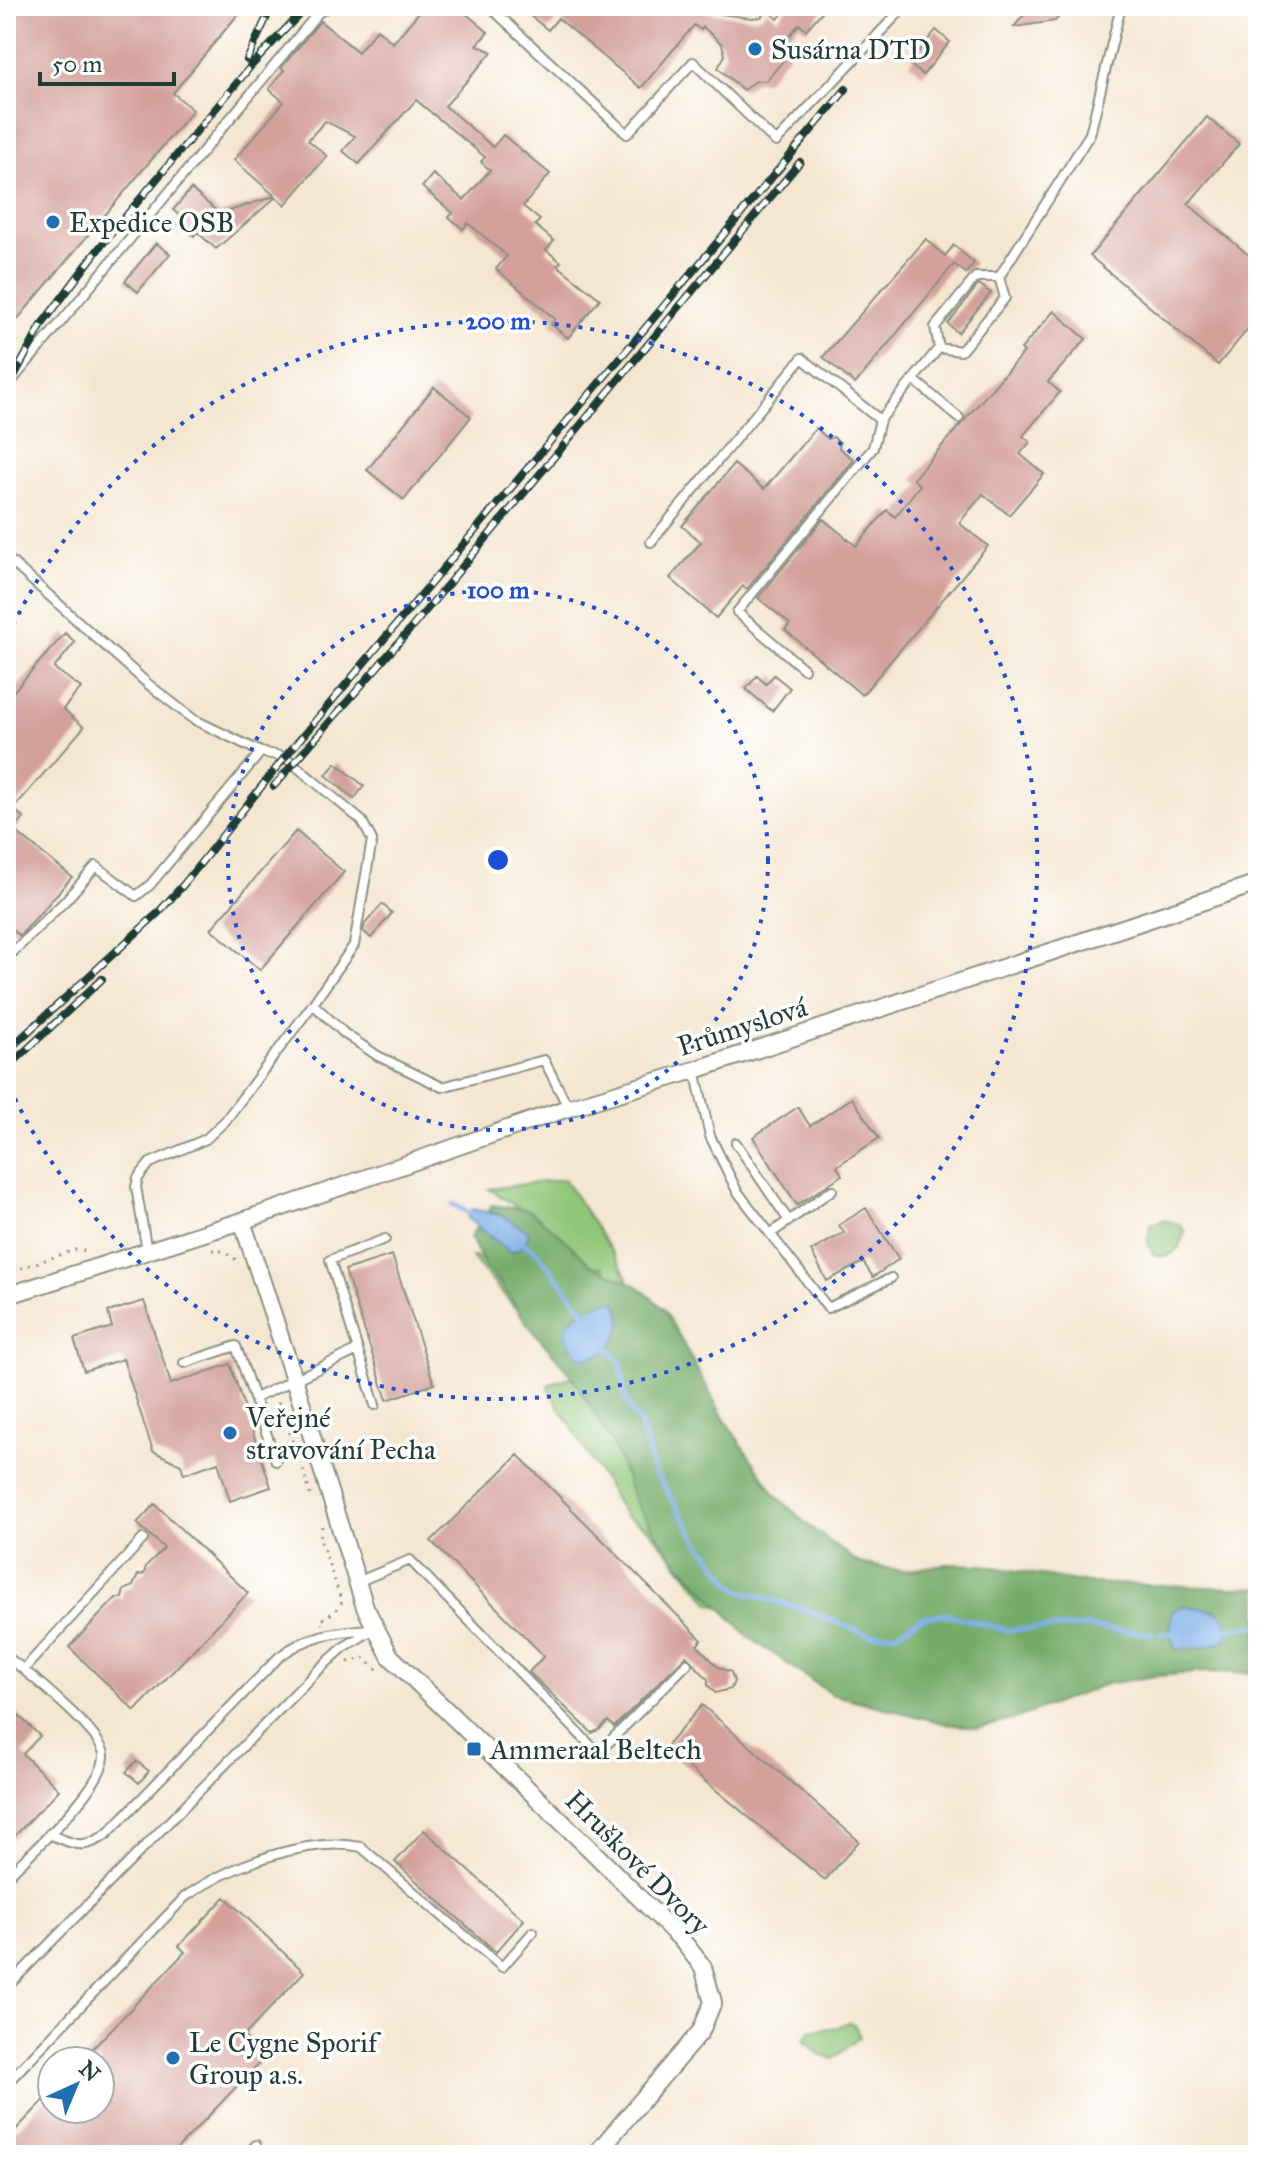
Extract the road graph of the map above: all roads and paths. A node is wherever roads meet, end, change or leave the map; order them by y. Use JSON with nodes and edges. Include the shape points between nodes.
{"nodes":[{"id":1,"x":329,"y":6,"type":"edge"},
{"id":2,"x":489,"y":6,"type":"edge"},
{"id":3,"x":905,"y":6,"type":"edge"},
{"id":4,"x":1121,"y":6,"type":"edge"},
{"id":5,"x":999,"y":277,"type":"junction"},
{"id":6,"x":939,"y":348,"type":"junction"},
{"id":7,"x":913,"y":379,"type":"junction"},
{"id":8,"x":6,"y":388,"type":"edge"},
{"id":9,"x":959,"y":418,"type":"dead end"},
{"id":10,"x":880,"y":420,"type":"junction"},
{"id":11,"x":651,"y":542,"type":"dead end"},
{"id":12,"x":6,"y":557,"type":"edge"},
{"id":13,"x":804,"y":669,"type":"dead end"},
{"id":14,"x":261,"y":752,"type":"junction"},
{"id":15,"x":1258,"y":883,"type":"edge"},
{"id":16,"x":6,"y":959,"type":"edge"},
{"id":17,"x":313,"y":1004,"type":"junction"},
{"id":18,"x":695,"y":1070,"type":"junction"},
{"id":19,"x":568,"y":1108,"type":"junction"},
{"id":20,"x":736,"y":1143,"type":"dead end"},
{"id":21,"x":832,"y":1190,"type":"dead end"},
{"id":22,"x":242,"y":1221,"type":"junction"},
{"id":23,"x":789,"y":1221,"type":"junction"},
{"id":24,"x":770,"y":1234,"type":"junction"},
{"id":25,"x":385,"y":1239,"type":"dead end"},
{"id":26,"x":147,"y":1251,"type":"junction"},
{"id":27,"x":121,"y":1259,"type":"junction"},
{"id":28,"x":6,"y":1273,"type":"edge"},
{"id":29,"x":891,"y":1278,"type":"dead end"},
{"id":30,"x":6,"y":1296,"type":"edge"},
{"id":31,"x":358,"y":1350,"type":"junction"},
{"id":32,"x":184,"y":1363,"type":"dead end"},
{"id":33,"x":294,"y":1379,"type":"junction"},
{"id":34,"x":255,"y":1398,"type":"junction"},
{"id":35,"x":375,"y":1405,"type":"dead end"},
{"id":36,"x":276,"y":1461,"type":"dead end"},
{"id":37,"x":143,"y":1539,"type":"dead end"},
{"id":38,"x":356,"y":1582,"type":"junction"},
{"id":39,"x":374,"y":1629,"type":"junction"},
{"id":40,"x":6,"y":1656,"type":"edge"},
{"id":41,"x":687,"y":1664,"type":"dead end"},
{"id":42,"x":24,"y":1669,"type":"junction"},
{"id":43,"x":49,"y":1834,"type":"junction"},
{"id":44,"x":6,"y":1878,"type":"edge"},
{"id":45,"x":533,"y":1932,"type":"dead end"},
{"id":46,"x":6,"y":1988,"type":"edge"},
{"id":47,"x":6,"y":2084,"type":"edge"},
{"id":48,"x":256,"y":2145,"type":"dead end"},
{"id":49,"x":246,"y":2155,"type":"edge"},
{"id":50,"x":595,"y":2155,"type":"edge"}],
"edges":[{"from":1,"to":8,"type":"lane","via":[[270,69]]},
{"from":2,"to":3,"type":"lane","via":[[627,134],[693,62],[776,142]]},
{"from":4,"to":5,"type":"lane","via":[[1090,134]]},
{"from":5,"to":6,"type":"lane","via":[[976,277],[935,327]]},
{"from":5,"to":6,"type":"lane","via":[[1005,298],[961,351]]},
{"from":6,"to":7,"type":"lane"},
{"from":7,"to":9,"type":"lane"},
{"from":7,"to":10,"type":"lane"},
{"from":10,"to":11,"type":"lane","via":[[802,358]]},
{"from":10,"to":13,"type":"lane","via":[[873,448],[737,612]]},
{"from":12,"to":14,"type":"lane","via":[[193,719]]},
{"from":14,"to":16,"type":"lane","via":[[136,896],[96,866]]},
{"from":14,"to":17,"type":"lane","via":[[285,757],[362,821],[372,840],[354,945]]},
{"from":15,"to":18,"type":"street","name":"Průmyslová"},
{"from":17,"to":19,"type":"lane","via":[[378,1056],[442,1087],[544,1060]]},
{"from":17,"to":26,"type":"lane","via":[[225,1121],[206,1139],[150,1163],[138,1178]]},
{"from":18,"to":19,"type":"street","name":"Průmyslová"},
{"from":18,"to":24,"type":"lane","via":[[710,1136],[737,1191]]},
{"from":19,"to":22,"type":"street","name":"Průmyslová"},
{"from":20,"to":23,"type":"lane"},
{"from":21,"to":23,"type":"lane"},
{"from":22,"to":26,"type":"street"},
{"from":22,"to":33,"type":"street","name":"Hruškové Dvory"},
{"from":23,"to":24,"type":"lane"},
{"from":24,"to":29,"type":"lane","via":[[828,1308]]},
{"from":25,"to":31,"type":"lane","via":[[330,1260]]},
{"from":26,"to":27,"type":"street"},
{"from":27,"to":28,"type":"path","via":[[81,1249]]},
{"from":27,"to":30,"type":"street"},
{"from":31,"to":33,"type":"lane"},
{"from":31,"to":35,"type":"lane"},
{"from":32,"to":34,"type":"lane","via":[[236,1346]]},
{"from":33,"to":34,"type":"lane"},
{"from":33,"to":38,"type":"street","name":"Hruškové Dvory"},
{"from":34,"to":36,"type":"lane"},
{"from":37,"to":42,"type":"lane"},
{"from":38,"to":39,"type":"street","name":"Hruškové Dvory"},
{"from":38,"to":41,"type":"lane","via":[[410,1560],[598,1753]]},
{"from":39,"to":43,"type":"lane","via":[[320,1634],[295,1644],[95,1842],[82,1846]]},
{"from":39,"to":46,"type":"lane","via":[[315,1673]]},
{"from":39,"to":50,"type":"street","name":"Hruškové Dvory","via":[[390,1656],[681,1939],[703,1967],[713,2002],[701,2031]]},
{"from":40,"to":42,"type":"lane"},
{"from":42,"to":43,"type":"lane","via":[[94,1733],[105,1753],[101,1773]]},
{"from":43,"to":44,"type":"lane"},
{"from":45,"to":47,"type":"lane","via":[[502,1967],[361,1847],[306,1847],[207,1882],[185,1897]]},
{"from":48,"to":49,"type":"lane"}]}
